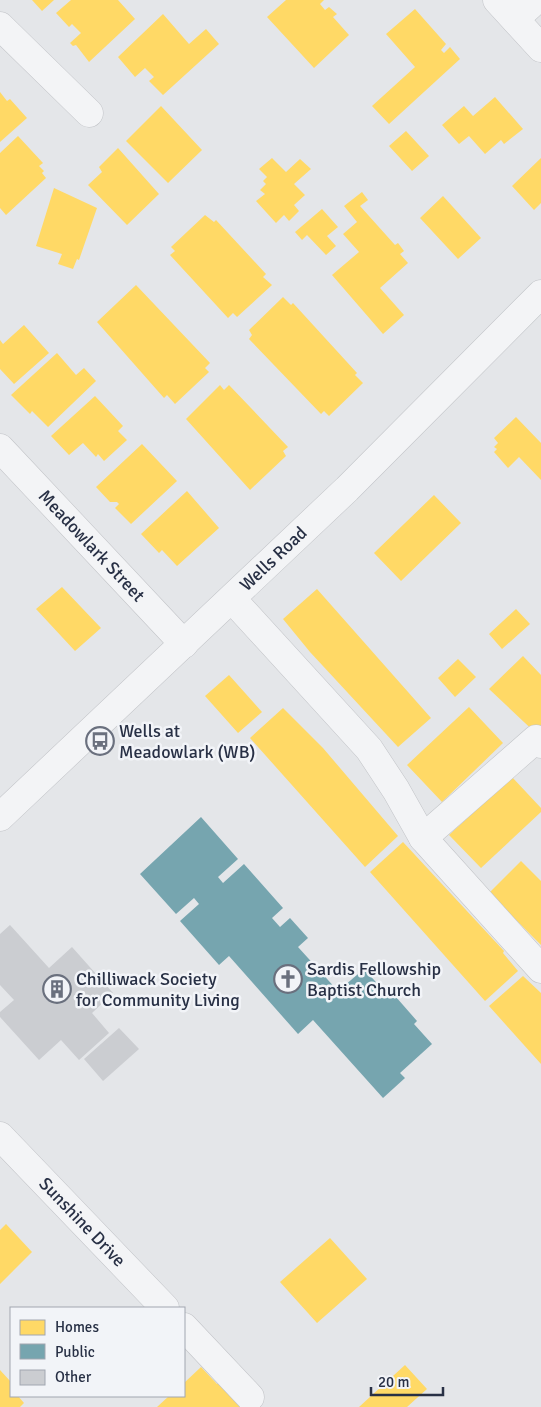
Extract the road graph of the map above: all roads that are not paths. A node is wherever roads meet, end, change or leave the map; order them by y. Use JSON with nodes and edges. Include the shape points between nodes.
{"nodes":[{"id":1,"x":536,"y":0,"type":"edge"},
{"id":2,"x":506,"y":10,"type":"edge"},
{"id":3,"x":0,"y":26,"type":"edge"},
{"id":4,"x":541,"y":48,"type":"edge"},
{"id":5,"x":89,"y":113,"type":"dead end"},
{"id":6,"x":541,"y":294,"type":"edge"},
{"id":7,"x":0,"y":448,"type":"edge"},
{"id":8,"x":232,"y":599,"type":"junction"},
{"id":9,"x":184,"y":644,"type":"junction"},
{"id":10,"x":541,"y":744,"type":"edge"},
{"id":11,"x":0,"y":817,"type":"edge"},
{"id":12,"x":423,"y":838,"type":"junction"},
{"id":13,"x":541,"y":969,"type":"edge"},
{"id":14,"x":0,"y":1136,"type":"edge"},
{"id":15,"x":165,"y":1307,"type":"edge"},
{"id":16,"x":185,"y":1328,"type":"edge"},
{"id":17,"x":250,"y":1397,"type":"dead end"}],
"edges":[{"from":1,"to":2,"type":"street"},
{"from":2,"to":4,"type":"street"},
{"from":3,"to":5,"type":"street"},
{"from":6,"to":8,"type":"street","name":"Wells Road"},
{"from":7,"to":9,"type":"street","name":"Meadowlark Street"},
{"from":8,"to":9,"type":"street","name":"Wells Road"},
{"from":8,"to":12,"type":"street","via":[[369,749]]},
{"from":9,"to":11,"type":"street","name":"Wells Road"},
{"from":10,"to":12,"type":"street","via":[[536,739]]},
{"from":12,"to":13,"type":"street"},
{"from":14,"to":15,"type":"street","name":"Sunshine Drive"},
{"from":16,"to":17,"type":"street"}]}
